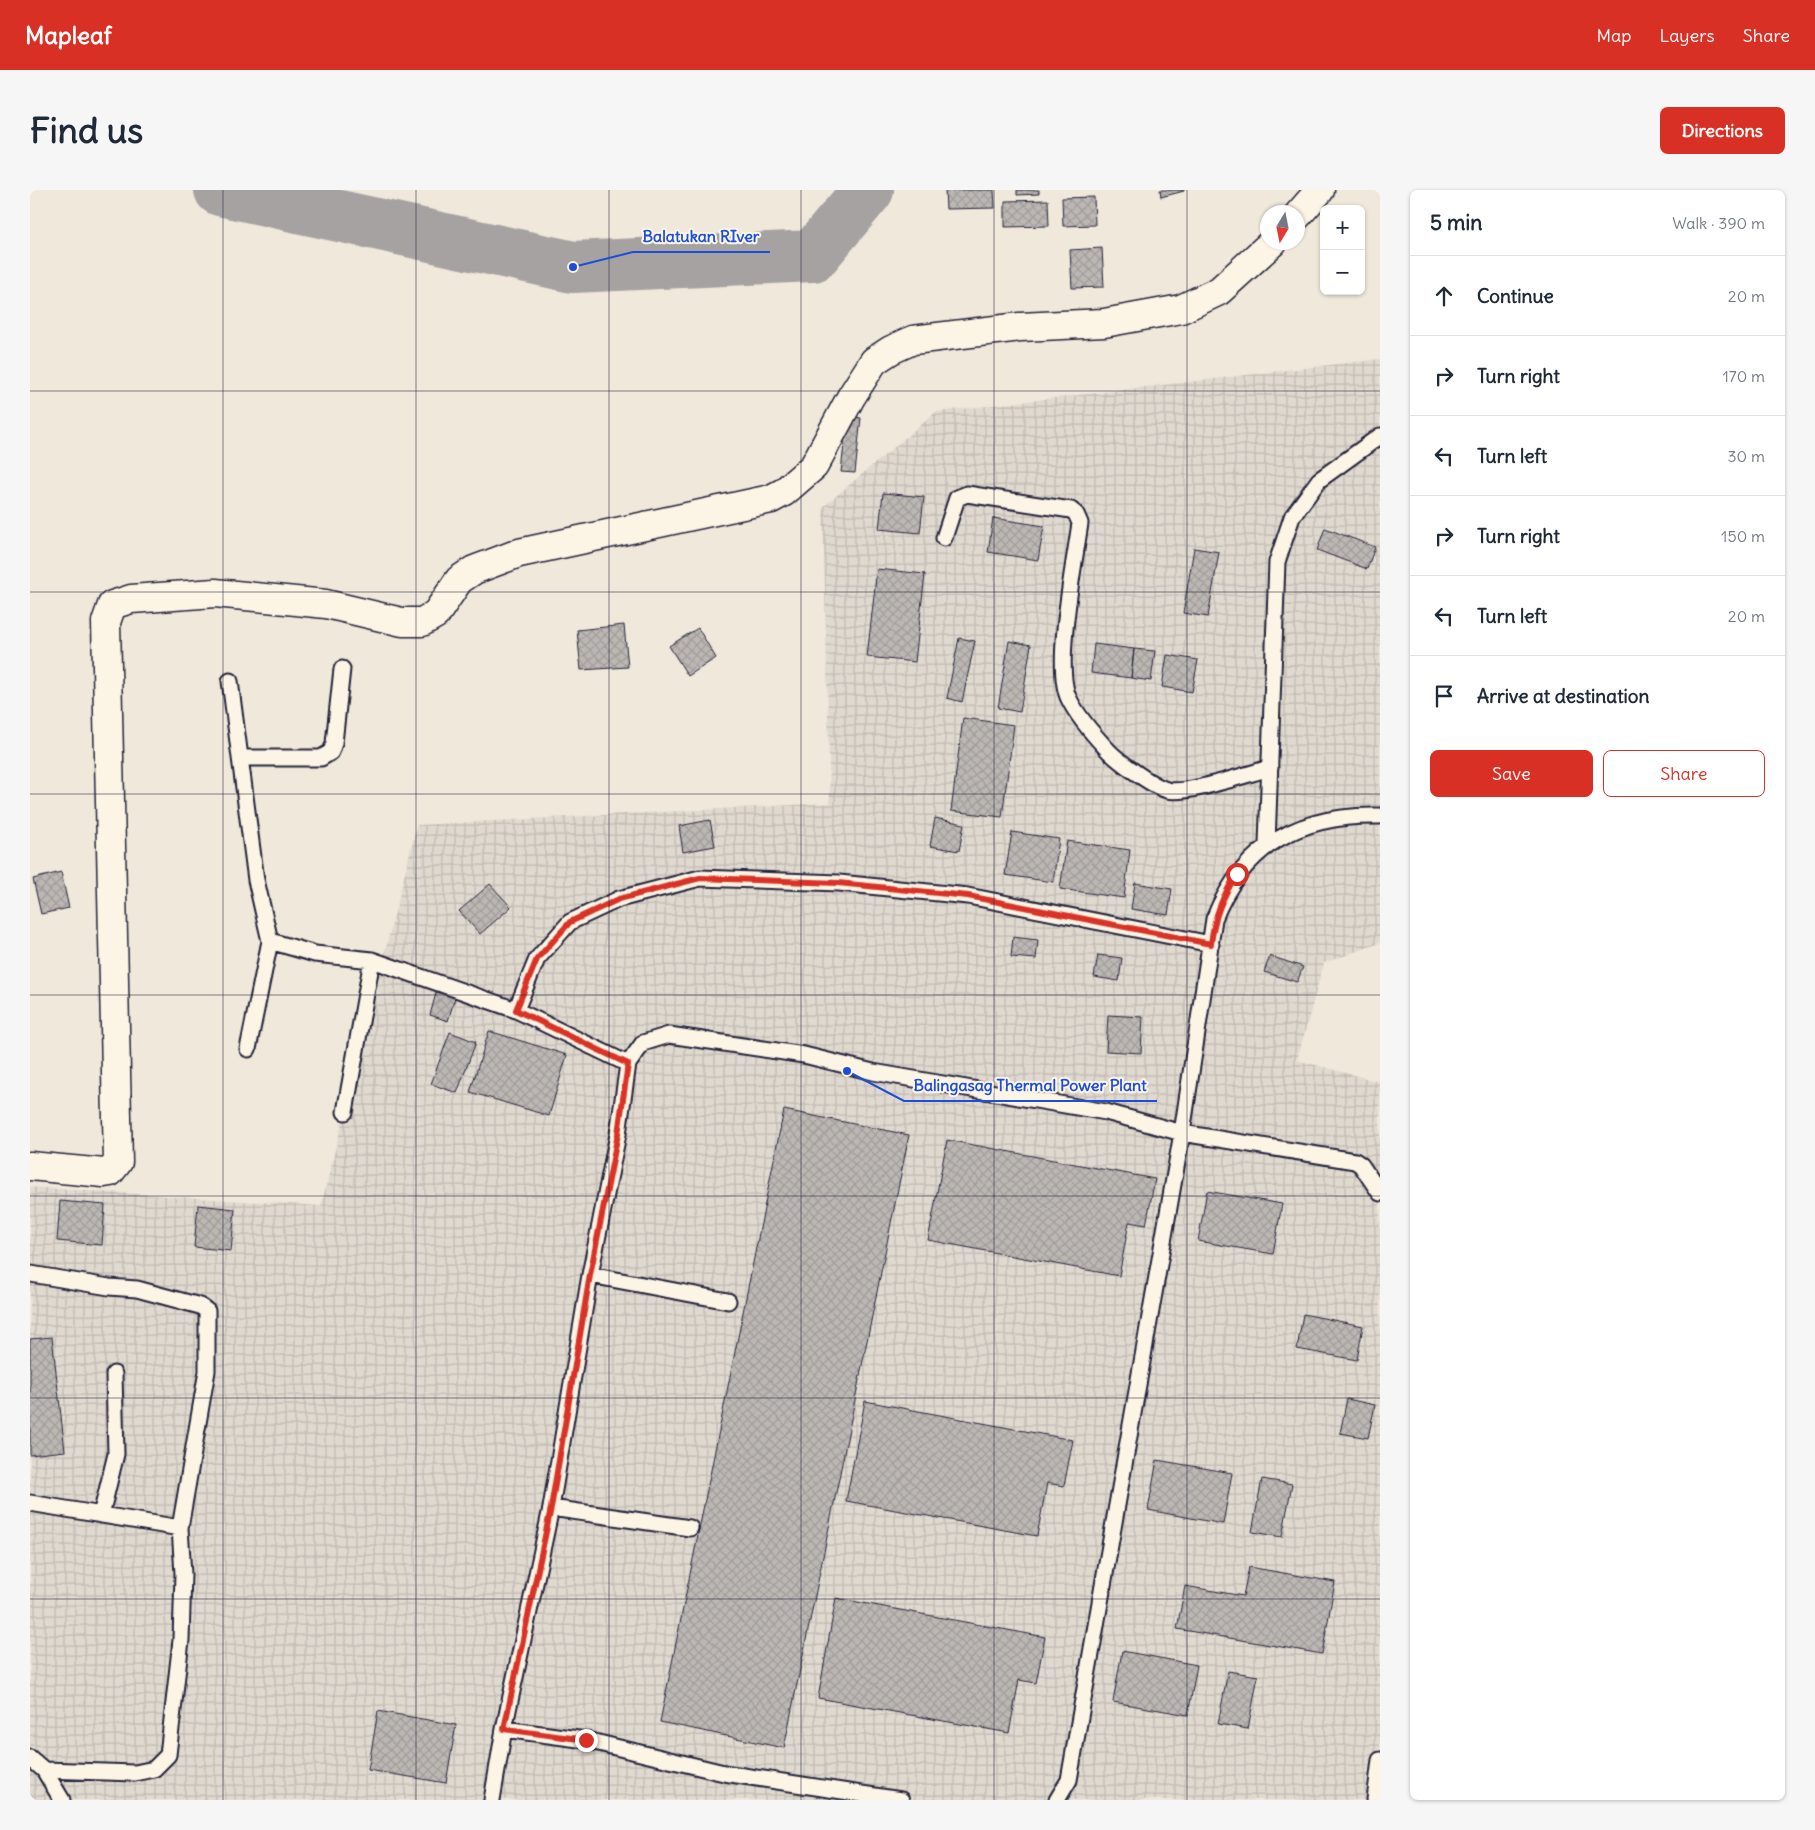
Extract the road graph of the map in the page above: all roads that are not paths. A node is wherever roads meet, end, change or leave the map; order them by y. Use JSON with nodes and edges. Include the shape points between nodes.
{"nodes":[{"id":1,"x":1320,"y":190,"type":"edge"},
{"id":2,"x":1305,"y":207,"type":"edge"},
{"id":3,"x":1264,"y":250,"type":"edge"},
{"id":4,"x":1380,"y":436,"type":"edge"},
{"id":5,"x":944,"y":538,"type":"dead end"},
{"id":6,"x":342,"y":669,"type":"dead end"},
{"id":7,"x":230,"y":681,"type":"dead end"},
{"id":8,"x":242,"y":758,"type":"junction"},
{"id":9,"x":1270,"y":768,"type":"junction"},
{"id":10,"x":1380,"y":816,"type":"edge"},
{"id":11,"x":1267,"y":844,"type":"junction"},
{"id":12,"x":270,"y":941,"type":"junction"},
{"id":13,"x":1211,"y":944,"type":"junction"},
{"id":14,"x":372,"y":960,"type":"junction"},
{"id":15,"x":516,"y":1010,"type":"junction"},
{"id":16,"x":248,"y":1049,"type":"dead end"},
{"id":17,"x":628,"y":1064,"type":"junction"},
{"id":18,"x":345,"y":1112,"type":"dead end"},
{"id":19,"x":1182,"y":1133,"type":"junction"},
{"id":20,"x":30,"y":1166,"type":"edge"},
{"id":21,"x":1380,"y":1193,"type":"edge"},
{"id":22,"x":31,"y":1274,"type":"edge"},
{"id":23,"x":590,"y":1275,"type":"junction"},
{"id":24,"x":728,"y":1301,"type":"dead end"},
{"id":25,"x":114,"y":1374,"type":"dead end"},
{"id":26,"x":30,"y":1502,"type":"edge"},
{"id":27,"x":551,"y":1508,"type":"junction"},
{"id":28,"x":101,"y":1515,"type":"junction"},
{"id":29,"x":180,"y":1528,"type":"junction"},
{"id":30,"x":690,"y":1528,"type":"dead end"},
{"id":31,"x":504,"y":1729,"type":"junction"},
{"id":32,"x":30,"y":1758,"type":"edge"},
{"id":33,"x":1380,"y":1760,"type":"edge"},
{"id":34,"x":44,"y":1770,"type":"junction"},
{"id":35,"x":62,"y":1800,"type":"edge"},
{"id":36,"x":492,"y":1800,"type":"edge"},
{"id":37,"x":901,"y":1800,"type":"edge"},
{"id":38,"x":1057,"y":1800,"type":"edge"},
{"id":39,"x":1374,"y":1800,"type":"edge"}],
"edges":[{"from":1,"to":2,"type":"street"},
{"from":3,"to":20,"type":"street","via":[[1220,291],[1182,309],[1104,323],[1020,327],[913,340],[874,361],[814,466],[784,492],[771,499],[520,553],[474,570],[459,580],[436,614],[422,622],[402,622],[326,604],[215,593],[131,599],[112,605],[106,622],[118,1162],[110,1172],[104,1173]]},
{"from":4,"to":9,"type":"lane","via":[[1319,480],[1292,517],[1277,562]]},
{"from":5,"to":9,"type":"lane","via":[[958,498],[967,494],[1071,510],[1080,523],[1066,629],[1064,684],[1069,699],[1090,730],[1117,761],[1166,790],[1185,790]]},
{"from":6,"to":8,"type":"lane","via":[[331,752],[321,758]]},
{"from":7,"to":8,"type":"lane"},
{"from":8,"to":12,"type":"lane","via":[[256,880]]},
{"from":9,"to":11,"type":"lane"},
{"from":10,"to":11,"type":"lane","via":[[1314,822]]},
{"from":11,"to":13,"type":"lane","via":[[1237,874],[1223,896],[1214,919]]},
{"from":12,"to":14,"type":"lane","via":[[315,954]]},
{"from":12,"to":16,"type":"lane"},
{"from":13,"to":15,"type":"lane","via":[[968,896],[838,883],[700,878],[619,899],[570,922],[537,959]]},
{"from":13,"to":19,"type":"lane"},
{"from":14,"to":15,"type":"lane"},
{"from":14,"to":18,"type":"lane"},
{"from":15,"to":17,"type":"lane"},
{"from":17,"to":19,"type":"lane","via":[[643,1043],[669,1035],[804,1055],[873,1072],[1067,1104]]},
{"from":17,"to":23,"type":"lane","via":[[618,1134]]},
{"from":19,"to":21,"type":"lane","via":[[1355,1161]]},
{"from":19,"to":38,"type":"lane","via":[[1069,1780]]},
{"from":22,"to":29,"type":"lane","via":[[137,1289],[200,1306],[207,1311],[207,1371]]},
{"from":23,"to":24,"type":"lane"},
{"from":23,"to":27,"type":"lane"},
{"from":25,"to":28,"type":"lane","via":[[116,1454]]},
{"from":26,"to":28,"type":"lane"},
{"from":27,"to":30,"type":"lane"},
{"from":27,"to":31,"type":"lane"},
{"from":28,"to":29,"type":"lane"},
{"from":29,"to":34,"type":"lane","via":[[183,1574],[181,1640],[168,1755],[154,1769],[135,1773]]},
{"from":31,"to":36,"type":"lane"},
{"from":31,"to":37,"type":"lane","via":[[586,1740],[724,1773]]},
{"from":32,"to":34,"type":"lane"},
{"from":33,"to":39,"type":"lane"},
{"from":34,"to":35,"type":"lane"}]}
